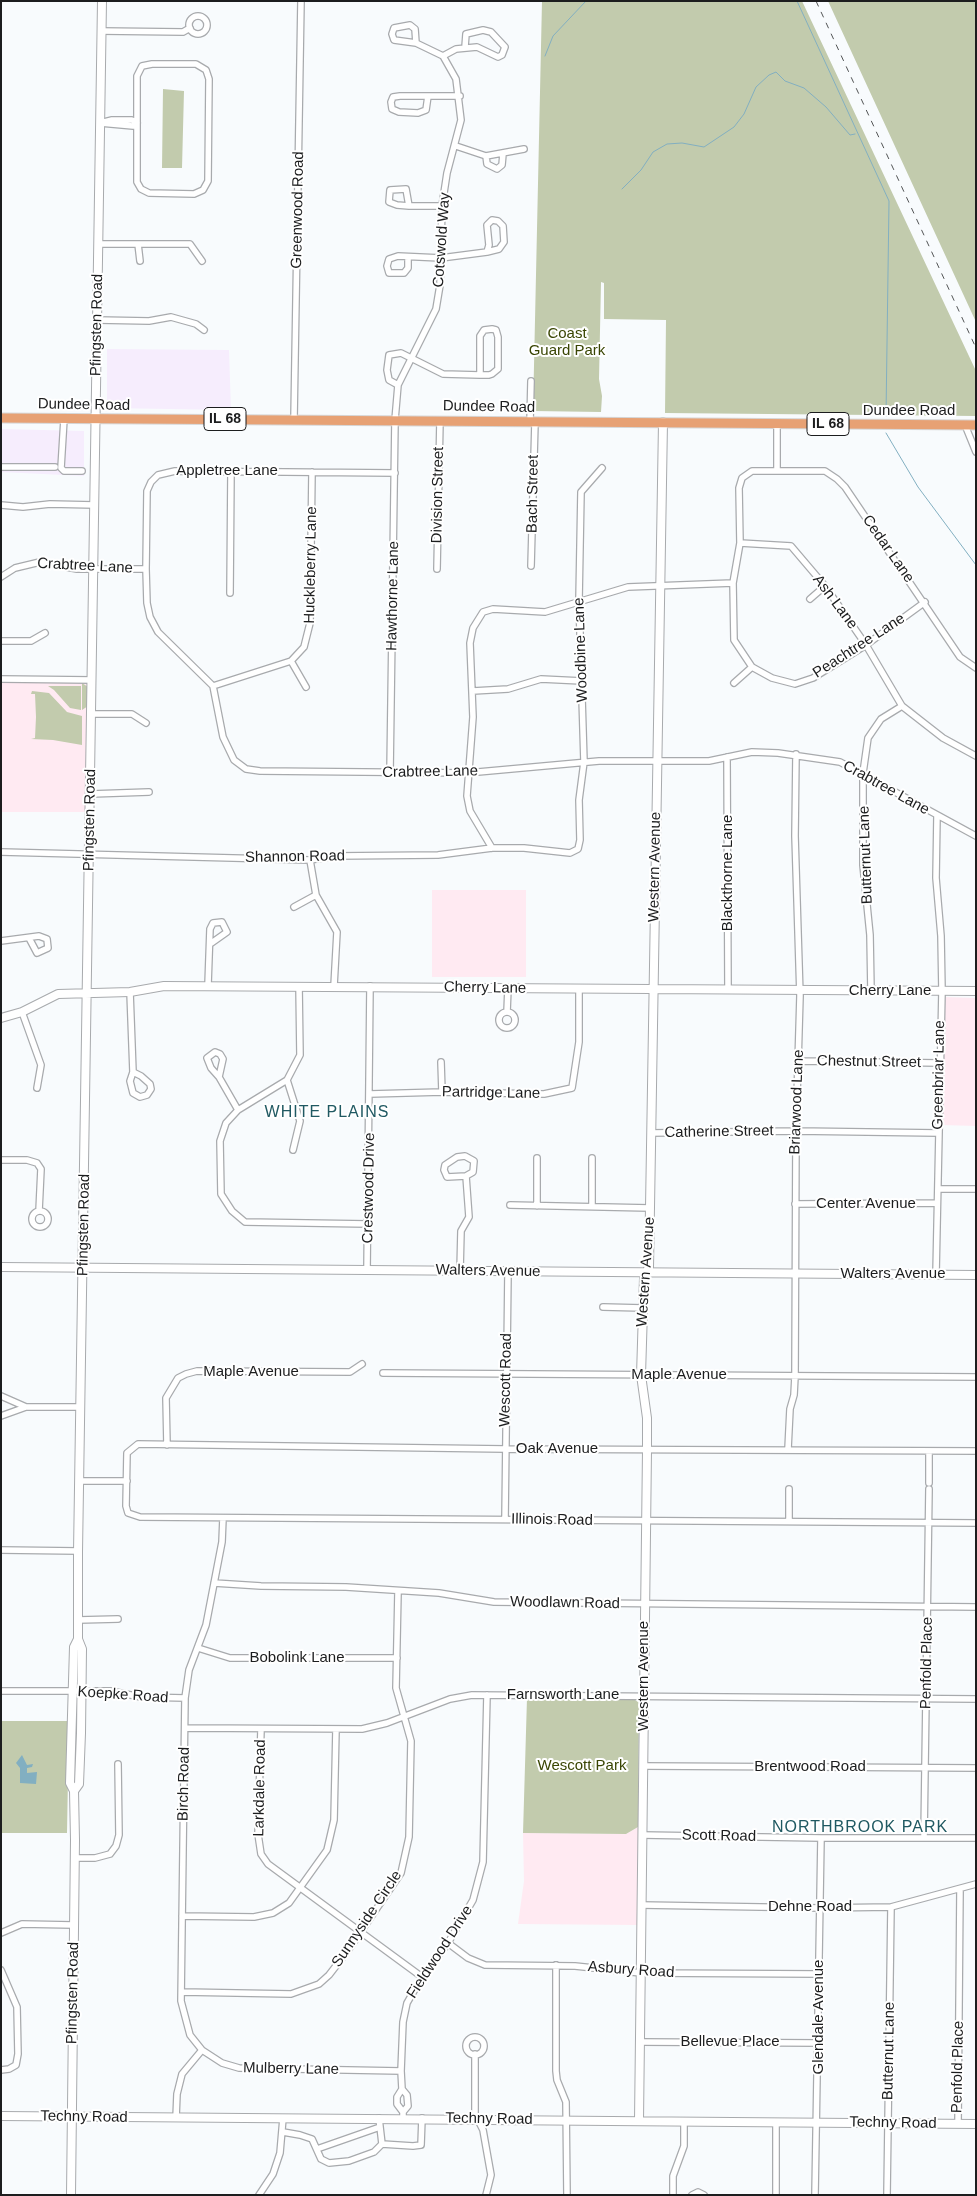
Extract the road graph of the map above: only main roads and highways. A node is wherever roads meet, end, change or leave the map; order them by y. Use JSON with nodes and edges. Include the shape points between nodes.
{"nodes":[{"id":1,"x":1,"y":418,"type":"edge"},
{"id":2,"x":976,"y":425,"type":"edge"}],
"edges":[{"from":1,"to":2,"type":"main road","name":"Dundee Road","number":"IL 68"}]}
